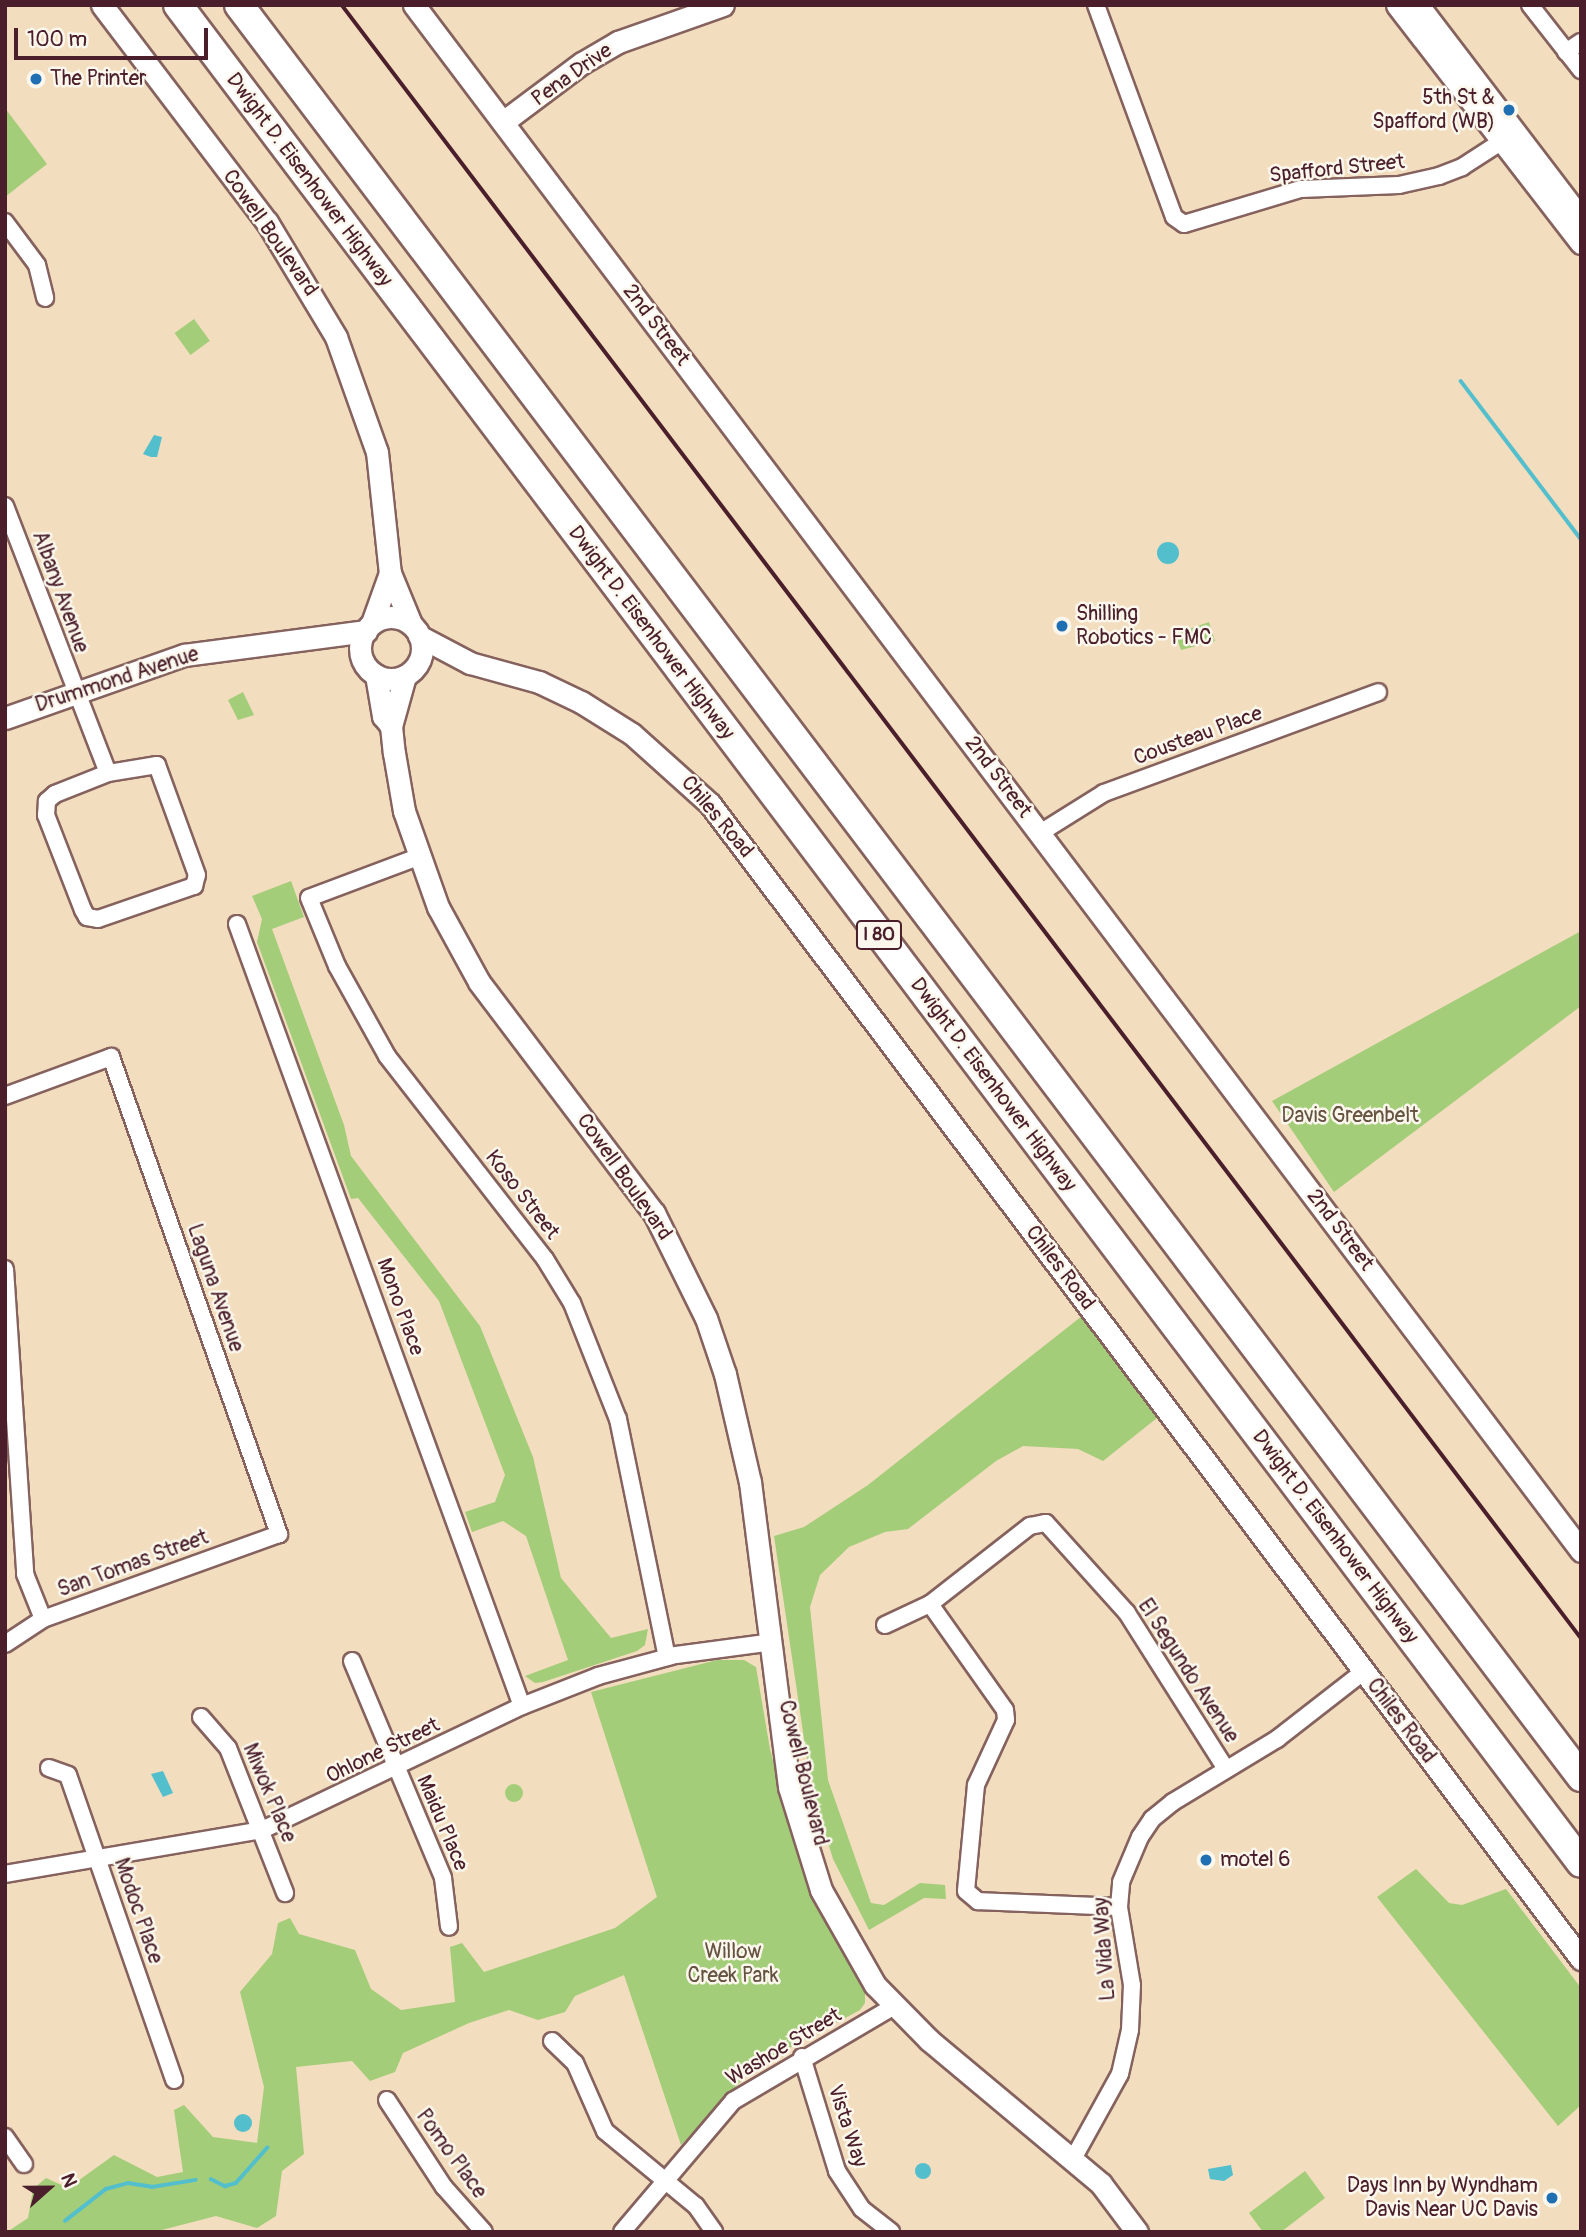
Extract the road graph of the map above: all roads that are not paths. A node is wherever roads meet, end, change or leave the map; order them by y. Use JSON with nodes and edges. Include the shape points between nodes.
{"nodes":[{"id":1,"x":102,"y":5,"type":"edge"},
{"id":2,"x":178,"y":5,"type":"edge"},
{"id":3,"x":239,"y":5,"type":"edge"},
{"id":4,"x":414,"y":5,"type":"edge"},
{"id":5,"x":723,"y":5,"type":"edge"},
{"id":6,"x":1096,"y":5,"type":"edge"},
{"id":7,"x":1397,"y":5,"type":"edge"},
{"id":8,"x":1418,"y":5,"type":"edge"},
{"id":9,"x":1530,"y":5,"type":"edge"},
{"id":10,"x":1581,"y":42,"type":"edge"},
{"id":11,"x":1566,"y":52,"type":"junction"},
{"id":12,"x":1581,"y":70,"type":"edge"},
{"id":13,"x":503,"y":122,"type":"junction"},
{"id":14,"x":1507,"y":138,"type":"junction"},
{"id":15,"x":1581,"y":219,"type":"edge"},
{"id":16,"x":5,"y":222,"type":"edge"},
{"id":17,"x":1581,"y":243,"type":"edge"},
{"id":18,"x":45,"y":298,"type":"dead end"},
{"id":19,"x":5,"y":506,"type":"edge"},
{"id":20,"x":390,"y":573,"type":"junction"},
{"id":21,"x":369,"y":627,"type":"junction"},
{"id":22,"x":415,"y":630,"type":"junction"},
{"id":23,"x":314,"y":641,"type":"junction"},
{"id":24,"x":470,"y":663,"type":"junction"},
{"id":25,"x":369,"y":667,"type":"junction"},
{"id":26,"x":409,"y":673,"type":"junction"},
{"id":27,"x":1378,"y":692,"type":"dead end"},
{"id":28,"x":76,"y":693,"type":"junction"},
{"id":29,"x":5,"y":718,"type":"edge"},
{"id":30,"x":391,"y":726,"type":"junction"},
{"id":31,"x":108,"y":773,"type":"junction"},
{"id":32,"x":1040,"y":833,"type":"junction"},
{"id":33,"x":418,"y":857,"type":"junction"},
{"id":34,"x":237,"y":924,"type":"dead end"},
{"id":35,"x":5,"y":1097,"type":"edge"},
{"id":36,"x":5,"y":1269,"type":"edge"},
{"id":37,"x":279,"y":1534,"type":"joint"},
{"id":38,"x":1581,"y":1551,"type":"edge"},
{"id":39,"x":930,"y":1604,"type":"junction"},
{"id":40,"x":43,"y":1619,"type":"junction"},
{"id":41,"x":885,"y":1625,"type":"dead end"},
{"id":42,"x":5,"y":1644,"type":"edge"},
{"id":43,"x":774,"y":1652,"type":"junction"},
{"id":44,"x":667,"y":1657,"type":"junction"},
{"id":45,"x":352,"y":1661,"type":"dead end"},
{"id":46,"x":1363,"y":1672,"type":"junction"},
{"id":47,"x":522,"y":1706,"type":"junction"},
{"id":48,"x":201,"y":1717,"type":"dead end"},
{"id":49,"x":48,"y":1768,"type":"dead end"},
{"id":50,"x":396,"y":1768,"type":"junction"},
{"id":51,"x":1226,"y":1769,"type":"junction"},
{"id":52,"x":1581,"y":1777,"type":"edge"},
{"id":53,"x":262,"y":1830,"type":"junction"},
{"id":54,"x":97,"y":1858,"type":"junction"},
{"id":55,"x":1581,"y":1863,"type":"edge"},
{"id":56,"x":5,"y":1874,"type":"edge"},
{"id":57,"x":285,"y":1894,"type":"dead end"},
{"id":58,"x":1119,"y":1907,"type":"junction"},
{"id":59,"x":449,"y":1927,"type":"dead end"},
{"id":60,"x":1581,"y":1959,"type":"edge"},
{"id":61,"x":892,"y":2000,"type":"junction"},
{"id":62,"x":552,"y":2041,"type":"dead end"},
{"id":63,"x":802,"y":2057,"type":"junction"},
{"id":64,"x":174,"y":2080,"type":"dead end"},
{"id":65,"x":387,"y":2100,"type":"dead end"},
{"id":66,"x":5,"y":2137,"type":"edge"},
{"id":67,"x":1073,"y":2159,"type":"junction"},
{"id":68,"x":24,"y":2164,"type":"dead end"},
{"id":69,"x":665,"y":2182,"type":"junction"},
{"id":70,"x":484,"y":2232,"type":"edge"},
{"id":71,"x":622,"y":2232,"type":"edge"},
{"id":72,"x":714,"y":2232,"type":"edge"},
{"id":73,"x":891,"y":2232,"type":"edge"},
{"id":74,"x":1138,"y":2232,"type":"edge"}],
"edges":[{"from":1,"to":20,"type":"street","name":"Cowell Boulevard","via":[[267,222],[336,337],[377,452]]},
{"from":2,"to":55,"type":"highway","name":"Dwight D. Eisenhower Highway","number":"I 80"},
{"from":3,"to":52,"type":"highway","number":"I 80"},
{"from":4,"to":13,"type":"street","name":"2nd Street"},
{"from":5,"to":13,"type":"street","name":"Pena Drive","via":[[618,42]]},
{"from":6,"to":14,"type":"street","name":"Spafford Street","via":[[1174,218],[1184,224],[1301,189],[1399,185],[1439,176]]},
{"from":7,"to":14,"type":"street"},
{"from":8,"to":14,"type":"street"},
{"from":9,"to":11,"type":"street"},
{"from":10,"to":11,"type":"street"},
{"from":11,"to":12,"type":"street"},
{"from":13,"to":32,"type":"street","name":"2nd Street"},
{"from":14,"to":15,"type":"street"},
{"from":14,"to":17,"type":"street"},
{"from":16,"to":18,"type":"street","via":[[37,265]]},
{"from":19,"to":28,"type":"street","name":"Albany Avenue"},
{"from":20,"to":21,"type":"street","name":"Cowell Boulevard"},
{"from":20,"to":22,"type":"street","name":"Cowell Boulevard"},
{"from":21,"to":22,"type":"street","via":[[392,617]]},
{"from":21,"to":23,"type":"street","name":"Drummond Avenue"},
{"from":21,"to":25,"type":"street"},
{"from":22,"to":24,"type":"street"},
{"from":22,"to":26,"type":"street","via":[[422,652]]},
{"from":23,"to":25,"type":"street","name":"Drummond Avenue"},
{"from":23,"to":28,"type":"street","name":"Drummond Avenue","via":[[250,644],[184,655]]},
{"from":24,"to":26,"type":"street"},
{"from":24,"to":46,"type":"street","name":"Chiles Road","via":[[539,682],[581,702],[632,734],[710,804]]},
{"from":25,"to":26,"type":"street"},
{"from":25,"to":30,"type":"street","name":"Cowell Boulevard","via":[[383,716]]},
{"from":26,"to":30,"type":"street","name":"Cowell Boulevard"},
{"from":27,"to":32,"type":"street","name":"Cousteau Place","via":[[1104,793]]},
{"from":28,"to":29,"type":"street","name":"Drummond Avenue"},
{"from":28,"to":31,"type":"street","name":"Albany Avenue"},
{"from":30,"to":33,"type":"street","name":"Cowell Boulevard","via":[[404,811]]},
{"from":31,"to":31,"type":"street","via":[[47,801],[46,815],[88,917],[149,904],[194,886],[198,875],[158,765]]},
{"from":32,"to":38,"type":"street","name":"2nd Street"},
{"from":33,"to":43,"type":"street","name":"Cowell Boulevard","via":[[438,907],[479,982],[619,1162],[682,1265],[706,1318],[738,1423]]},
{"from":33,"to":44,"type":"street","name":"Koso Street","via":[[309,898],[337,966],[387,1056],[545,1259],[572,1303],[618,1419]]},
{"from":34,"to":47,"type":"street","name":"Mono Place"},
{"from":35,"to":37,"type":"street","name":"Laguna Avenue","via":[[111,1057]]},
{"from":36,"to":40,"type":"street","via":[[25,1574]]},
{"from":37,"to":40,"type":"street","name":"San Tomas Street"},
{"from":39,"to":41,"type":"street","name":"El Segundo Avenue"},
{"from":39,"to":51,"type":"street","name":"El Segundo Avenue","via":[[1030,1526],[1046,1522],[1127,1613]]},
{"from":39,"to":58,"type":"street","via":[[1005,1710],[1006,1720],[976,1785],[966,1891],[978,1901]]},
{"from":40,"to":42,"type":"street","name":"San Tomas Street"},
{"from":43,"to":44,"type":"street","name":"Ohlone Street"},
{"from":43,"to":61,"type":"street","name":"Cowell Boulevard","via":[[815,1835]]},
{"from":44,"to":47,"type":"street","name":"Ohlone Street","via":[[598,1676]]},
{"from":45,"to":50,"type":"street","name":"Maidu Place"},
{"from":46,"to":51,"type":"street","name":"La Vida Way","via":[[1277,1739]]},
{"from":46,"to":60,"type":"street","name":"Chiles Road"},
{"from":47,"to":50,"type":"street","name":"Ohlone Street"},
{"from":48,"to":53,"type":"street","name":"Miwok Place","via":[[229,1748]]},
{"from":49,"to":54,"type":"street","name":"Modoc Place","via":[[68,1775]]},
{"from":50,"to":53,"type":"street","name":"Ohlone Street"},
{"from":50,"to":59,"type":"street","name":"Maidu Place","via":[[443,1878]]},
{"from":51,"to":58,"type":"street","name":"La Vida Way","via":[[1152,1819],[1130,1858]]},
{"from":53,"to":54,"type":"street","name":"Ohlone Street"},
{"from":53,"to":57,"type":"street","name":"Miwok Place"},
{"from":54,"to":56,"type":"street","name":"Ohlone Street"},
{"from":54,"to":64,"type":"street","name":"Modoc Place"},
{"from":58,"to":67,"type":"street","name":"La Vida Way","via":[[1132,1985],[1130,2030],[1120,2074]]},
{"from":61,"to":63,"type":"street","name":"Washoe Street"},
{"from":61,"to":67,"type":"street","name":"Cowell Boulevard","via":[[997,2099]]},
{"from":62,"to":69,"type":"street","via":[[575,2063],[605,2131]]},
{"from":63,"to":69,"type":"street","name":"Washoe Street","via":[[733,2101]]},
{"from":63,"to":73,"type":"street","name":"Vista Way","via":[[837,2171],[862,2209]]},
{"from":65,"to":70,"type":"street","name":"Pomo Place","via":[[444,2187]]},
{"from":66,"to":68,"type":"street"},
{"from":67,"to":74,"type":"street","name":"Cowell Boulevard","via":[[1101,2184]]},
{"from":69,"to":71,"type":"street","name":"Washoe Street"},
{"from":69,"to":72,"type":"street","via":[[696,2206]]}]}
